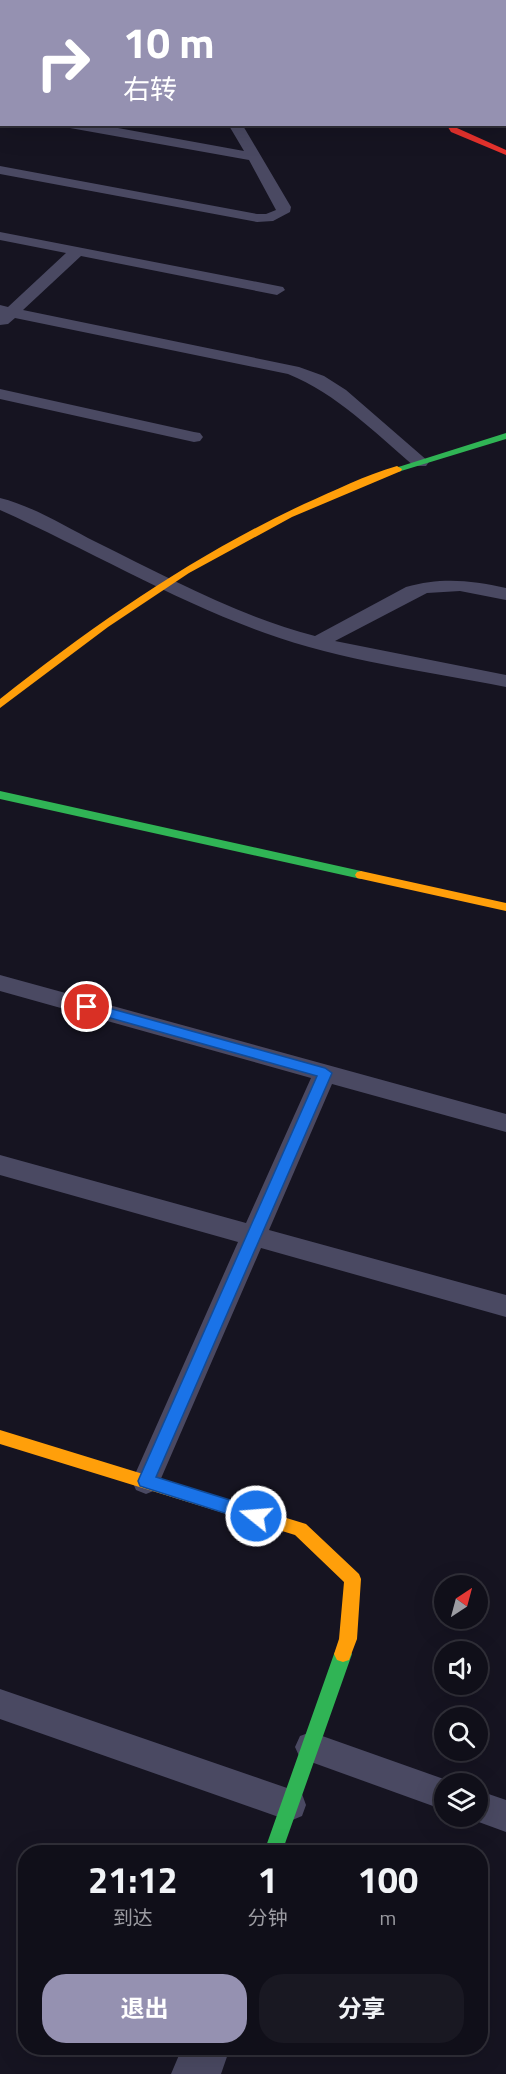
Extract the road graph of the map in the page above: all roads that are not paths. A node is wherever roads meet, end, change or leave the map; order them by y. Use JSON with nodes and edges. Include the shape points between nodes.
{"nodes":[{"id":1,"x":81,"y":126,"type":"edge"},
{"id":2,"x":236,"y":126,"type":"edge"},
{"id":3,"x":451,"y":126,"type":"edge"},
{"id":4,"x":506,"y":153,"type":"edge"},
{"id":5,"x":254,"y":157,"type":"junction"},
{"id":6,"x":0,"y":170,"type":"edge"},
{"id":7,"x":0,"y":236,"type":"edge"},
{"id":8,"x":78,"y":251,"type":"junction"},
{"id":9,"x":277,"y":290,"type":"dead end"},
{"id":10,"x":4,"y":315,"type":"edge"},
{"id":11,"x":0,"y":394,"type":"edge"},
{"id":12,"x":506,"y":436,"type":"edge"},
{"id":13,"x":195,"y":437,"type":"dead end"},
{"id":14,"x":420,"y":462,"type":"junction"},
{"id":15,"x":0,"y":503,"type":"edge"},
{"id":16,"x":165,"y":585,"type":"junction"},
{"id":17,"x":506,"y":594,"type":"edge"},
{"id":18,"x":317,"y":643,"type":"junction"},
{"id":19,"x":506,"y":681,"type":"edge"},
{"id":20,"x":0,"y":705,"type":"edge"},
{"id":21,"x":0,"y":795,"type":"edge"},
{"id":22,"x":506,"y":908,"type":"edge"},
{"id":23,"x":0,"y":983,"type":"edge"},
{"id":24,"x":325,"y":1073,"type":"junction"},
{"id":25,"x":506,"y":1123,"type":"edge"},
{"id":26,"x":0,"y":1165,"type":"edge"},
{"id":27,"x":253,"y":1236,"type":"junction"},
{"id":28,"x":506,"y":1306,"type":"edge"},
{"id":29,"x":0,"y":1437,"type":"edge"},
{"id":30,"x":146,"y":1481,"type":"junction"},
{"id":31,"x":0,"y":1704,"type":"edge"},
{"id":32,"x":311,"y":1747,"type":"junction"},
{"id":33,"x":434,"y":1790,"type":"edge"},
{"id":34,"x":290,"y":1805,"type":"junction"},
{"id":35,"x":488,"y":1810,"type":"edge"},
{"id":36,"x":506,"y":1816,"type":"edge"},
{"id":37,"x":276,"y":1845,"type":"edge"},
{"id":38,"x":203,"y":2055,"type":"edge"},
{"id":39,"x":196,"y":2074,"type":"edge"}],
"edges":[{"from":1,"to":5,"type":"lane"},
{"from":2,"to":5,"type":"lane"},
{"from":3,"to":4,"type":"street"},
{"from":5,"to":6,"type":"lane","via":[[284,207],[278,216],[257,218]]},
{"from":7,"to":8,"type":"lane"},
{"from":8,"to":9,"type":"lane"},
{"from":8,"to":10,"type":"lane"},
{"from":10,"to":14,"type":"lane","via":[[292,370],[340,394]]},
{"from":11,"to":13,"type":"lane"},
{"from":12,"to":14,"type":"street"},
{"from":14,"to":16,"type":"street","via":[[300,509]]},
{"from":15,"to":16,"type":"lane"},
{"from":16,"to":18,"type":"lane","via":[[236,616]]},
{"from":16,"to":20,"type":"street"},
{"from":17,"to":18,"type":"lane","via":[[460,584],[427,586]]},
{"from":18,"to":19,"type":"lane"},
{"from":21,"to":22,"type":"street"},
{"from":23,"to":24,"type":"lane"},
{"from":24,"to":25,"type":"lane"},
{"from":24,"to":27,"type":"lane"},
{"from":26,"to":27,"type":"lane"},
{"from":27,"to":28,"type":"lane"},
{"from":27,"to":30,"type":"lane"},
{"from":29,"to":30,"type":"street"},
{"from":30,"to":32,"type":"street","via":[[300,1529],[353,1579],[348,1639]]},
{"from":31,"to":34,"type":"lane"},
{"from":32,"to":33,"type":"lane"},
{"from":32,"to":34,"type":"street"},
{"from":34,"to":37,"type":"street"},
{"from":35,"to":36,"type":"lane"},
{"from":38,"to":39,"type":"street"}]}
